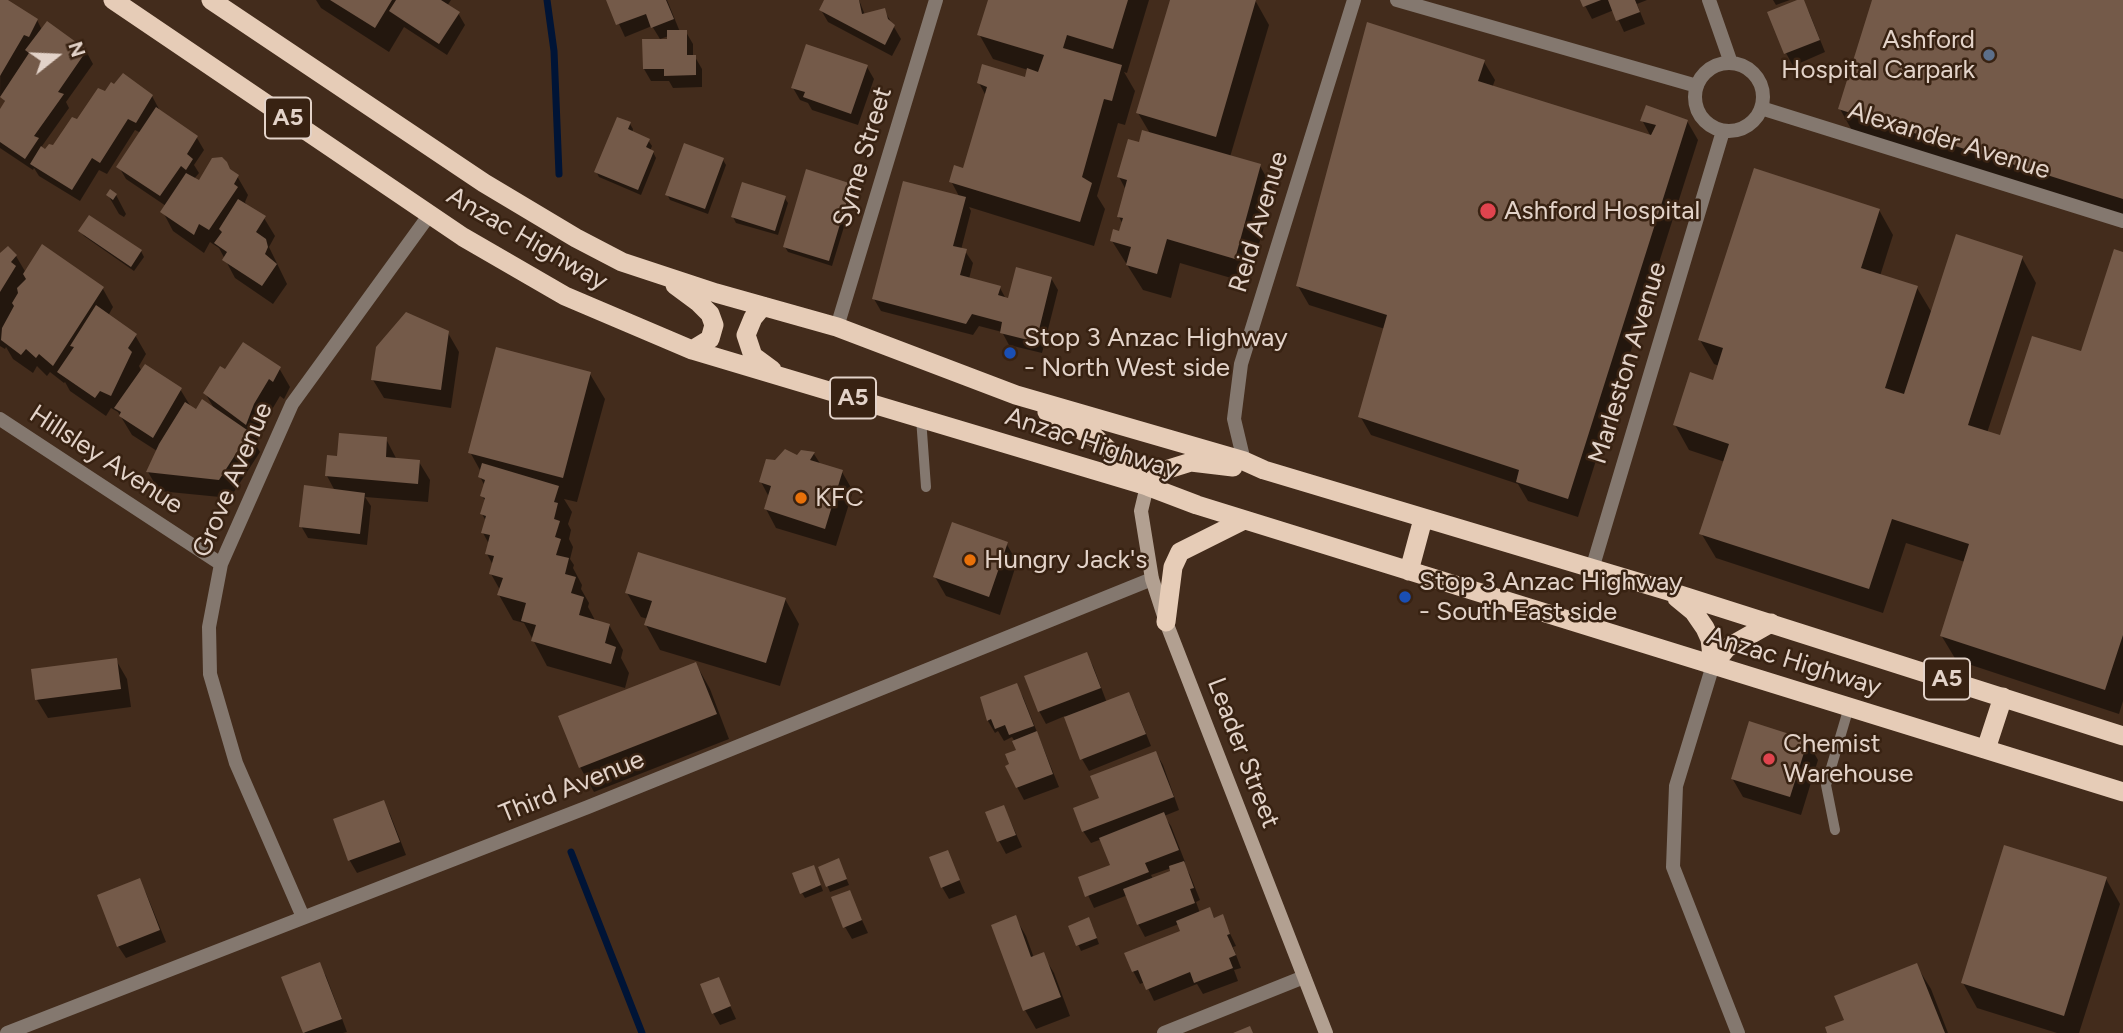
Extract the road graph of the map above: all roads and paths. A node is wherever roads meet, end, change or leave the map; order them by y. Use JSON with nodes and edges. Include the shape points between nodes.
{"nodes":[{"id":1,"x":113,"y":0,"type":"edge"},
{"id":2,"x":211,"y":0,"type":"edge"},
{"id":3,"x":936,"y":0,"type":"edge"},
{"id":4,"x":1354,"y":0,"type":"edge"},
{"id":5,"x":1397,"y":0,"type":"edge"},
{"id":6,"x":1709,"y":0,"type":"edge"},
{"id":7,"x":1731,"y":63,"type":"junction"},
{"id":8,"x":1696,"y":86,"type":"junction"},
{"id":9,"x":1761,"y":108,"type":"junction"},
{"id":10,"x":1723,"y":131,"type":"junction"},
{"id":11,"x":430,"y":214,"type":"junction"},
{"id":12,"x":2123,"y":221,"type":"edge"},
{"id":13,"x":656,"y":273,"type":"junction"},
{"id":14,"x":763,"y":306,"type":"junction"},
{"id":15,"x":837,"y":327,"type":"junction"},
{"id":16,"x":692,"y":350,"type":"junction"},
{"id":17,"x":781,"y":377,"type":"junction"},
{"id":18,"x":1016,"y":395,"type":"junction"},
{"id":19,"x":921,"y":418,"type":"junction"},
{"id":20,"x":0,"y":419,"type":"edge"},
{"id":21,"x":1244,"y":461,"type":"junction"},
{"id":22,"x":1264,"y":470,"type":"junction"},
{"id":23,"x":1147,"y":486,"type":"junction"},
{"id":24,"x":926,"y":487,"type":"dead end"},
{"id":25,"x":1423,"y":519,"type":"junction"},
{"id":26,"x":1244,"y":520,"type":"junction"},
{"id":27,"x":221,"y":564,"type":"junction"},
{"id":28,"x":1592,"y":569,"type":"junction"},
{"id":29,"x":1409,"y":571,"type":"junction"},
{"id":30,"x":1152,"y":579,"type":"junction"},
{"id":31,"x":1668,"y":591,"type":"junction"},
{"id":32,"x":1166,"y":622,"type":"junction"},
{"id":33,"x":1771,"y":623,"type":"junction"},
{"id":34,"x":1713,"y":665,"type":"junction"},
{"id":35,"x":2003,"y":697,"type":"junction"},
{"id":36,"x":1849,"y":707,"type":"junction"},
{"id":37,"x":2123,"y":736,"type":"edge"},
{"id":38,"x":1986,"y":749,"type":"junction"},
{"id":39,"x":2123,"y":792,"type":"edge"},
{"id":40,"x":1835,"y":830,"type":"dead end"},
{"id":41,"x":303,"y":917,"type":"junction"},
{"id":42,"x":1304,"y":978,"type":"junction"},
{"id":43,"x":7,"y":1033,"type":"edge"},
{"id":44,"x":1164,"y":1033,"type":"edge"},
{"id":45,"x":1326,"y":1033,"type":"edge"},
{"id":46,"x":1738,"y":1033,"type":"edge"}],
"edges":[{"from":1,"to":11,"type":"highway","name":"Anzac Highway","number":"A5"},
{"from":2,"to":13,"type":"highway","name":"Anzac Highway","number":"A5","via":[[484,183],[599,250]]},
{"from":3,"to":15,"type":"street","name":"Syme Street"},
{"from":4,"to":21,"type":"street","name":"Reid Avenue","via":[[1241,364],[1234,419]]},
{"from":5,"to":8,"type":"street"},
{"from":6,"to":7,"type":"street"},
{"from":7,"to":8,"type":"street","via":[[1704,73]]},
{"from":7,"to":9,"type":"street","via":[[1757,78]]},
{"from":8,"to":10,"type":"street","via":[[1695,101],[1703,119]]},
{"from":9,"to":10,"type":"street","via":[[1750,124]]},
{"from":9,"to":12,"type":"street","name":"Alexander Avenue"},
{"from":10,"to":28,"type":"street","name":"Marleston Avenue"},
{"from":11,"to":16,"type":"highway","name":"Anzac Highway","number":"A5","via":[[565,296]]},
{"from":11,"to":27,"type":"street","name":"Grove Avenue","via":[[292,404]]},
{"from":13,"to":14,"type":"highway","name":"Anzac Highway","number":"A5"},
{"from":13,"to":16,"type":"highway","via":[[710,314],[714,325],[710,339]]},
{"from":14,"to":15,"type":"highway","name":"Anzac Highway","number":"A5"},
{"from":14,"to":17,"type":"highway","via":[[748,326],[748,344],[753,356]]},
{"from":15,"to":18,"type":"highway","name":"Anzac Highway","number":"A5"},
{"from":16,"to":17,"type":"highway","name":"Anzac Highway","number":"A5"},
{"from":17,"to":19,"type":"highway","name":"Anzac Highway","number":"A5"},
{"from":18,"to":21,"type":"highway","name":"Anzac Highway","number":"A5"},
{"from":18,"to":23,"type":"highway","via":[[1096,438]]},
{"from":19,"to":23,"type":"highway","name":"Anzac Highway","number":"A5"},
{"from":19,"to":24,"type":"lane"},
{"from":20,"to":27,"type":"street","name":"Hillsley Avenue"},
{"from":21,"to":22,"type":"highway","name":"Anzac Highway","number":"A5"},
{"from":22,"to":23,"type":"highway","via":[[1191,462],[1162,471]]},
{"from":22,"to":25,"type":"highway","name":"Anzac Highway","number":"A5"},
{"from":23,"to":26,"type":"highway","name":"Anzac Highway","number":"A5"},
{"from":23,"to":30,"type":"main road","name":"Leader Street","via":[[1141,511]]},
{"from":25,"to":28,"type":"highway","name":"Anzac Highway","number":"A5"},
{"from":25,"to":29,"type":"highway"},
{"from":26,"to":29,"type":"highway","name":"Anzac Highway","number":"A5"},
{"from":26,"to":32,"type":"highway","via":[[1180,552],[1173,566]]},
{"from":27,"to":41,"type":"street","name":"Grove Avenue","via":[[209,627],[210,674],[236,763]]},
{"from":28,"to":31,"type":"highway","name":"Anzac Highway","number":"A5"},
{"from":29,"to":34,"type":"highway","name":"Anzac Highway","number":"A5"},
{"from":30,"to":32,"type":"main road","name":"Leader Street"},
{"from":30,"to":41,"type":"street","name":"Third Avenue"},
{"from":31,"to":33,"type":"highway","name":"Anzac Highway","number":"A5"},
{"from":31,"to":34,"type":"highway","via":[[1694,612],[1705,628]]},
{"from":32,"to":42,"type":"main road","name":"Leader Street"},
{"from":33,"to":34,"type":"highway","via":[[1727,648]]},
{"from":33,"to":35,"type":"highway","name":"Anzac Highway","number":"A5"},
{"from":34,"to":36,"type":"highway","name":"Anzac Highway","number":"A5"},
{"from":34,"to":46,"type":"street","via":[[1676,786],[1673,867]]},
{"from":35,"to":37,"type":"highway","name":"Anzac Highway","number":"A5"},
{"from":35,"to":38,"type":"highway"},
{"from":36,"to":38,"type":"highway","name":"Anzac Highway","number":"A5"},
{"from":36,"to":40,"type":"lane","via":[[1826,785]]},
{"from":38,"to":39,"type":"highway","name":"Anzac Highway","number":"A5"},
{"from":41,"to":43,"type":"street","name":"Third Avenue"},
{"from":42,"to":44,"type":"street"},
{"from":42,"to":45,"type":"main road","name":"Leader Street"}]}
